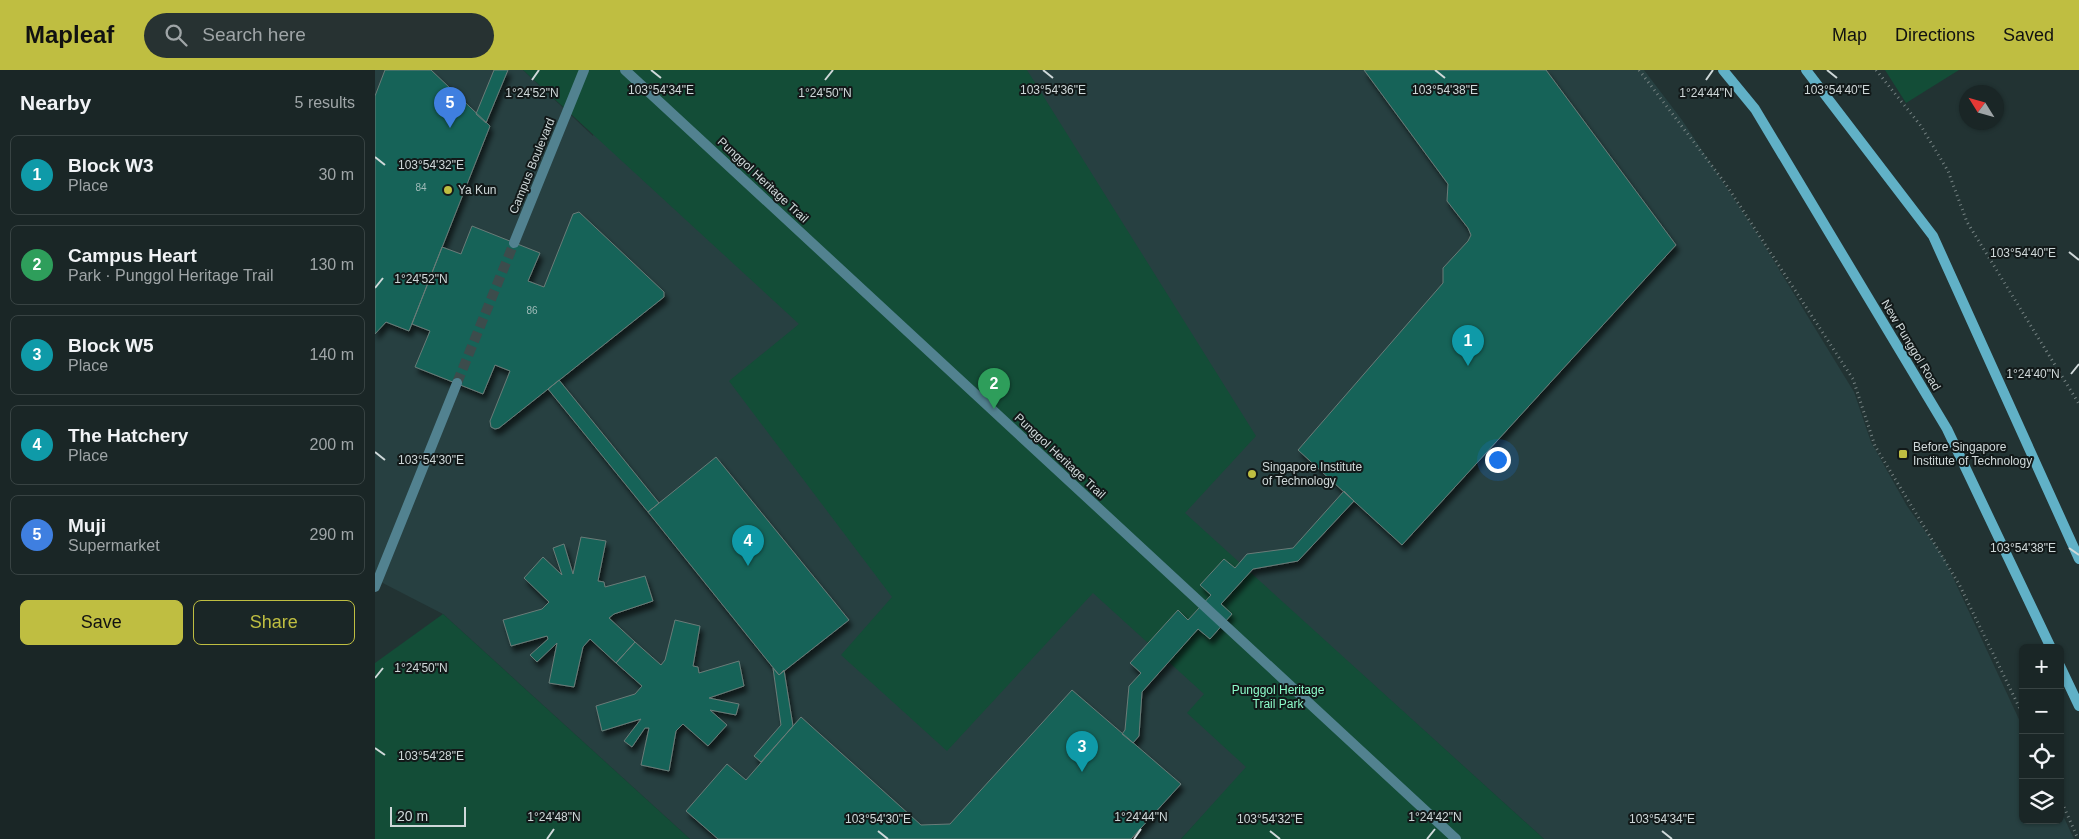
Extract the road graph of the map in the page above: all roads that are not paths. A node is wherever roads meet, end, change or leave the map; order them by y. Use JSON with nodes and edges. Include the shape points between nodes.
{"nodes":[{"id":1,"x":584,"y":70,"type":"edge"},
{"id":2,"x":625,"y":70,"type":"edge"},
{"id":3,"x":1723,"y":70,"type":"edge"},
{"id":4,"x":1806,"y":70,"type":"edge"},
{"id":5,"x":514,"y":243,"type":"tunnel mouth"},
{"id":6,"x":457,"y":383,"type":"tunnel mouth"},
{"id":7,"x":2079,"y":559,"type":"edge"},
{"id":8,"x":375,"y":587,"type":"edge"},
{"id":9,"x":2049,"y":644,"type":"edge"},
{"id":10,"x":2064,"y":674,"type":"edge"},
{"id":11,"x":2079,"y":706,"type":"edge"},
{"id":12,"x":1456,"y":839,"type":"edge"}],
"edges":[{"from":1,"to":5,"type":"street","name":"Campus Boulevard"},
{"from":2,"to":12,"type":"street","name":"Punggol Heritage Trail"},
{"from":3,"to":9,"type":"main road","name":"New Punggol Road","via":[[1755,109],[1947,429]]},
{"from":4,"to":7,"type":"main road","via":[[1933,236]]},
{"from":6,"to":8,"type":"street"},
{"from":10,"to":11,"type":"main road"}]}
